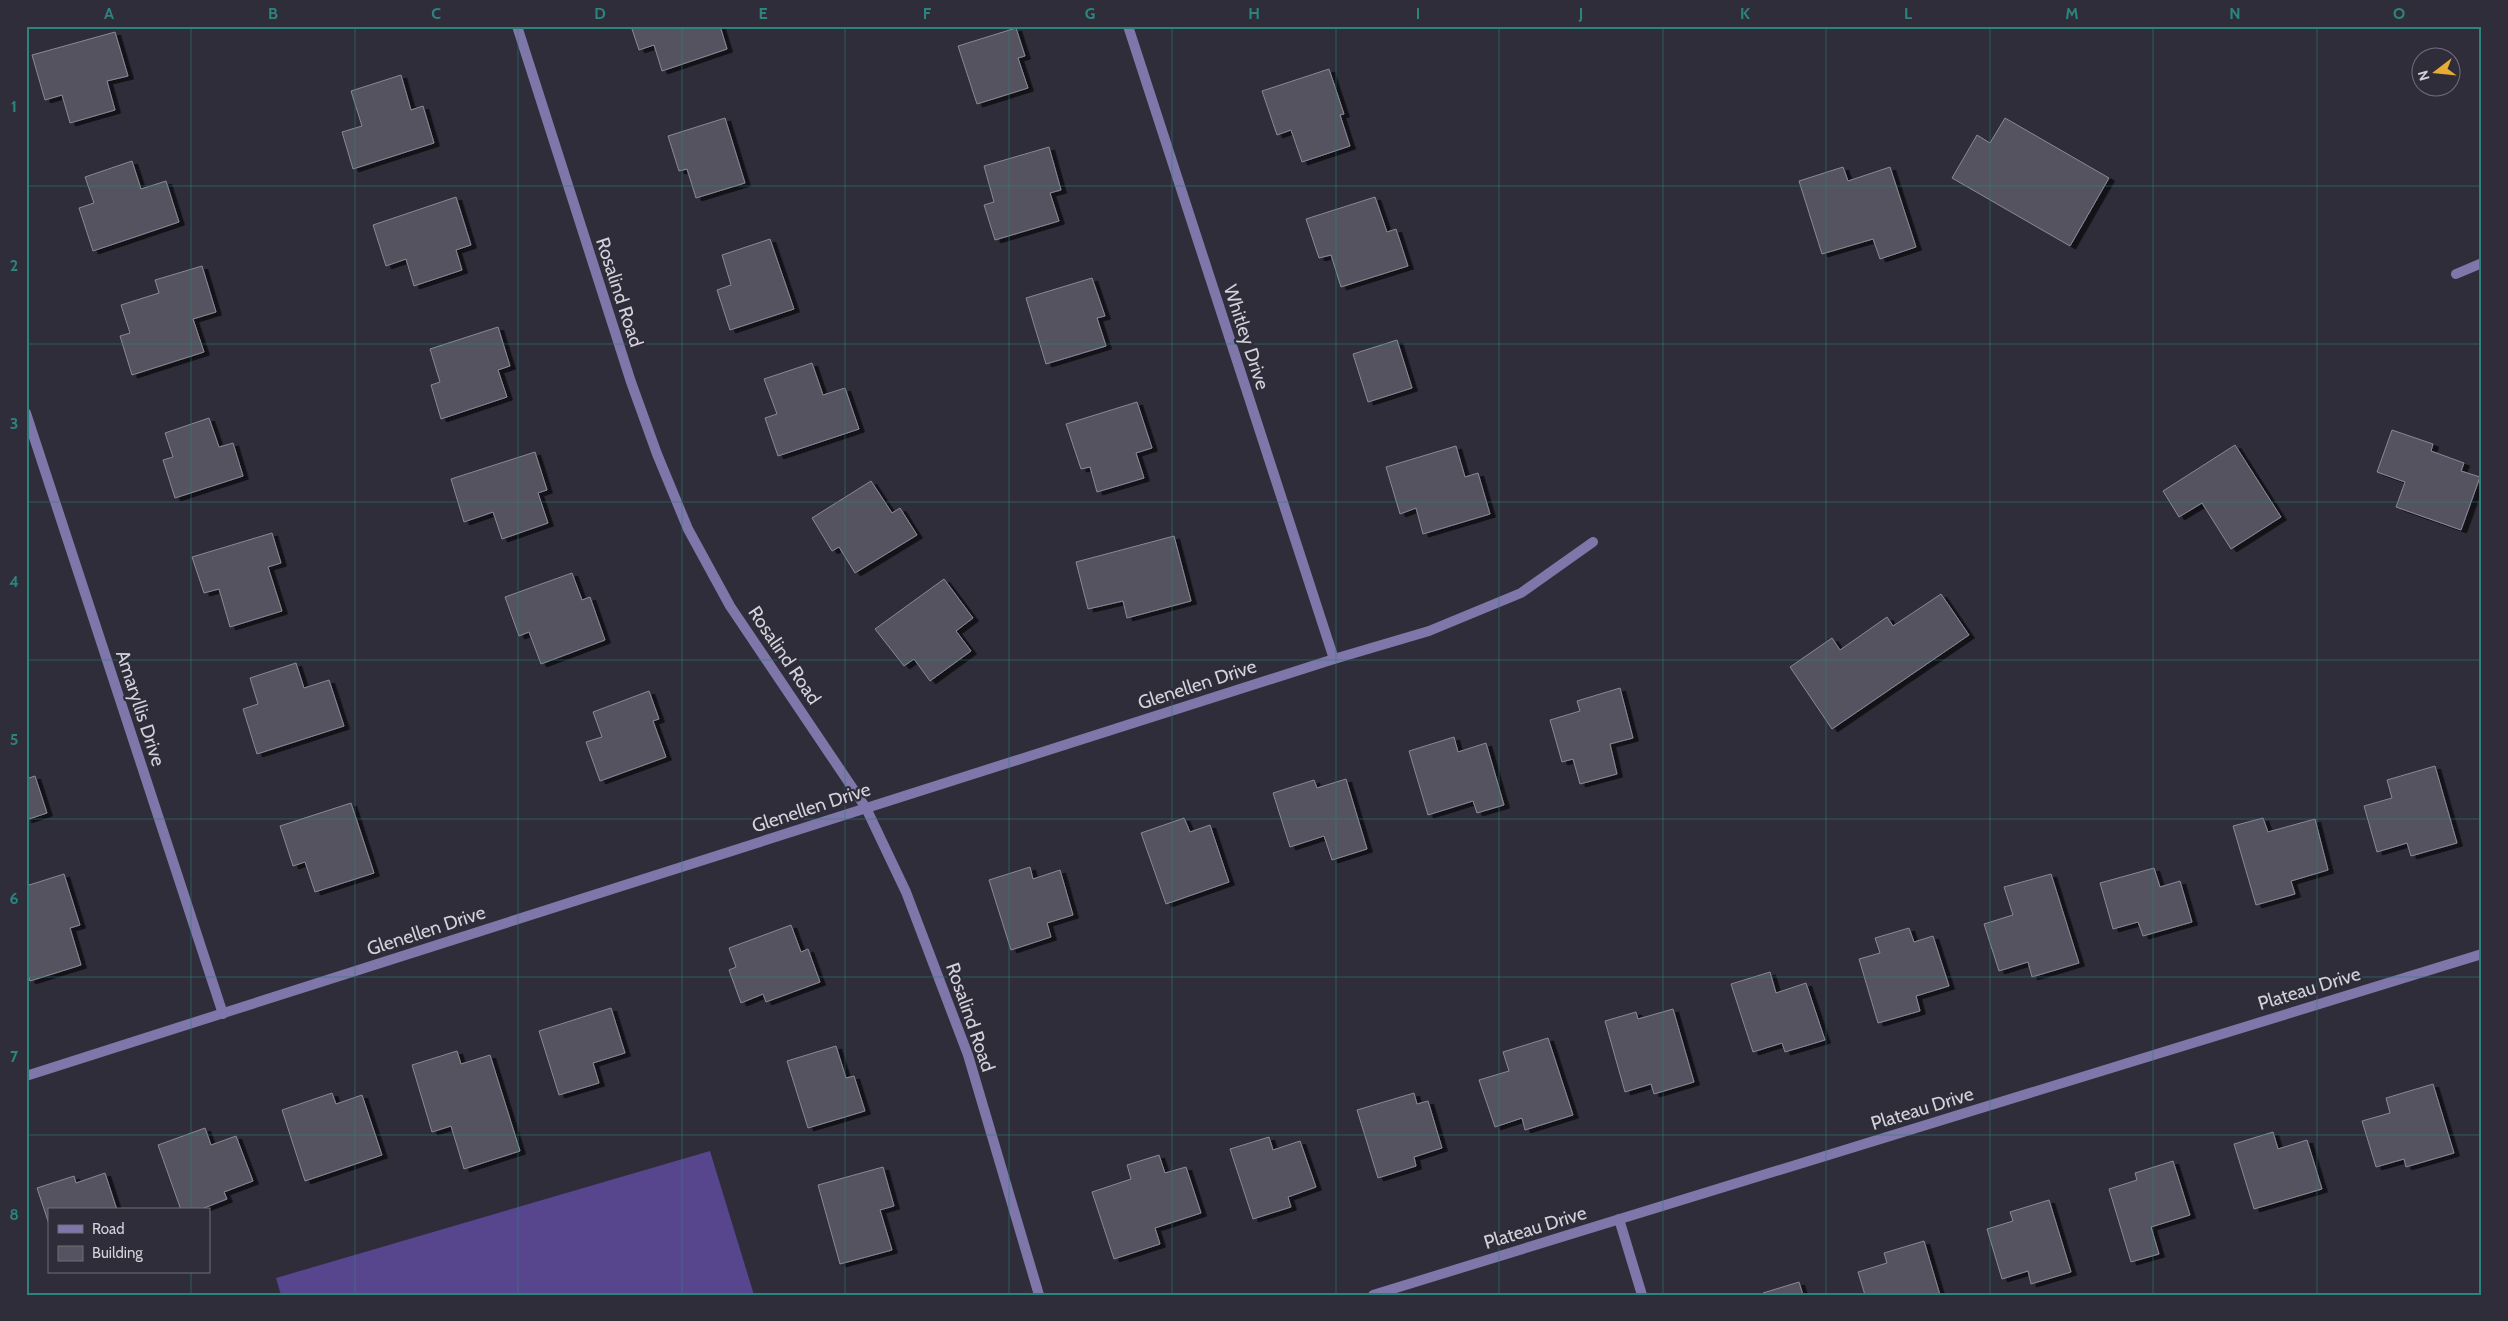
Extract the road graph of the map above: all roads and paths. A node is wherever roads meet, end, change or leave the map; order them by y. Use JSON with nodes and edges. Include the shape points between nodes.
{"nodes":[{"id":1,"x":517,"y":26,"type":"edge"},
{"id":2,"x":1128,"y":26,"type":"edge"},
{"id":3,"x":2482,"y":263,"type":"edge"},
{"id":4,"x":2456,"y":274,"type":"dead end"},
{"id":5,"x":26,"y":413,"type":"edge"},
{"id":6,"x":1593,"y":542,"type":"dead end"},
{"id":7,"x":1334,"y":659,"type":"junction"},
{"id":8,"x":866,"y":808,"type":"junction"},
{"id":9,"x":2482,"y":954,"type":"edge"},
{"id":10,"x":222,"y":1014,"type":"junction"},
{"id":11,"x":26,"y":1076,"type":"edge"},
{"id":12,"x":1619,"y":1219,"type":"junction"},
{"id":13,"x":1039,"y":1295,"type":"edge"},
{"id":14,"x":1372,"y":1295,"type":"edge"},
{"id":15,"x":1642,"y":1295,"type":"edge"}],
"edges":[{"from":1,"to":8,"type":"street","name":"Rosalind Road","via":[[631,382],[688,529],[740,621]]},
{"from":2,"to":7,"type":"street","name":"Whitley Drive"},
{"from":3,"to":4,"type":"street"},
{"from":5,"to":10,"type":"street","name":"Amaryllis Drive"},
{"from":6,"to":7,"type":"street","name":"Glenellen Drive","via":[[1521,594],[1428,631]]},
{"from":7,"to":8,"type":"street","name":"Glenellen Drive"},
{"from":8,"to":10,"type":"street","name":"Glenellen Drive"},
{"from":8,"to":13,"type":"street","name":"Rosalind Road","via":[[906,892],[968,1055]]},
{"from":9,"to":12,"type":"street","name":"Plateau Drive"},
{"from":10,"to":11,"type":"street","name":"Glenellen Drive"},
{"from":12,"to":14,"type":"street","name":"Plateau Drive"},
{"from":12,"to":15,"type":"street"}]}
